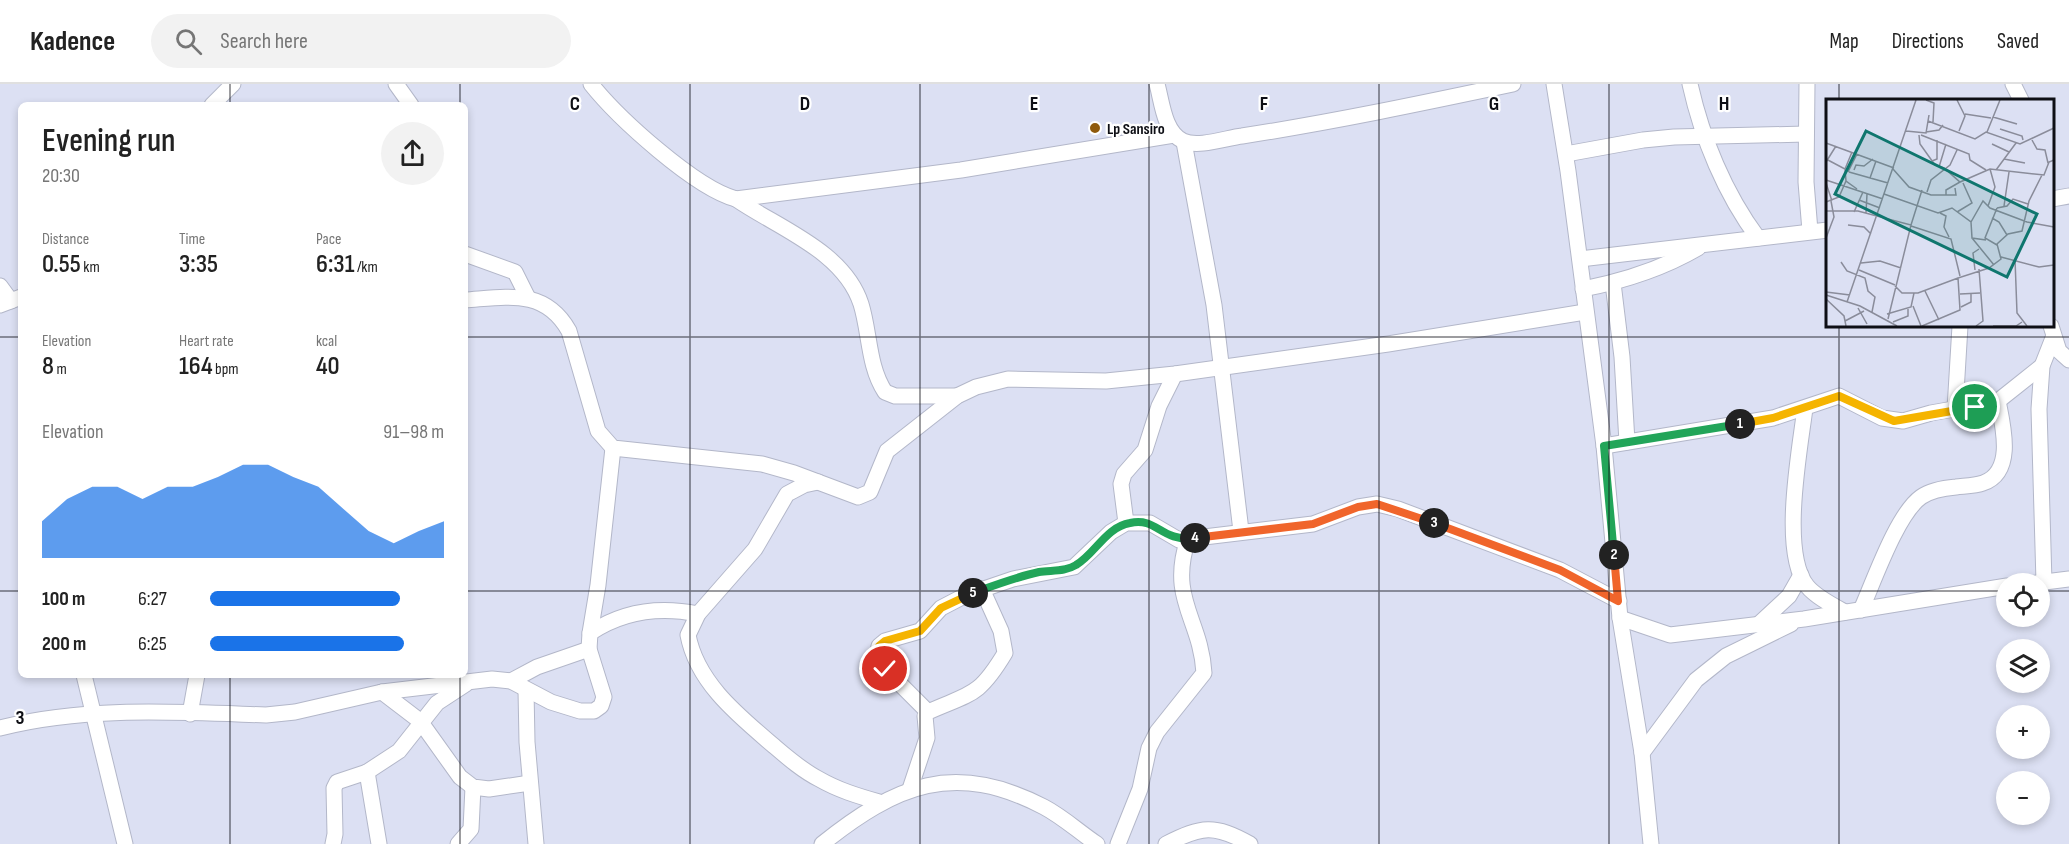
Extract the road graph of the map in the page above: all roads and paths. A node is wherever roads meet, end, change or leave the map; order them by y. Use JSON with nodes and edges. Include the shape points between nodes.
{"nodes":[{"id":1,"x":396,"y":84,"type":"edge"},
{"id":2,"x":591,"y":84,"type":"edge"},
{"id":3,"x":1157,"y":84,"type":"edge"},
{"id":4,"x":1513,"y":84,"type":"edge"},
{"id":5,"x":1554,"y":84,"type":"edge"},
{"id":6,"x":1690,"y":84,"type":"edge"},
{"id":7,"x":1808,"y":84,"type":"edge"},
{"id":8,"x":2013,"y":84,"type":"edge"},
{"id":9,"x":2020,"y":99,"type":"edge"},
{"id":10,"x":409,"y":102,"type":"edge"},
{"id":11,"x":1806,"y":134,"type":"junction"},
{"id":12,"x":1179,"y":138,"type":"junction"},
{"id":13,"x":1705,"y":138,"type":"junction"},
{"id":14,"x":1566,"y":154,"type":"junction"},
{"id":15,"x":2069,"y":196,"type":"edge"},
{"id":16,"x":736,"y":199,"type":"junction"},
{"id":17,"x":2054,"y":199,"type":"edge"},
{"id":18,"x":1826,"y":230,"type":"edge"},
{"id":19,"x":1810,"y":231,"type":"junction"},
{"id":20,"x":1758,"y":238,"type":"junction"},
{"id":21,"x":1706,"y":244,"type":"junction"},
{"id":22,"x":468,"y":255,"type":"edge"},
{"id":23,"x":1580,"y":259,"type":"junction"},
{"id":24,"x":1613,"y":283,"type":"junction"},
{"id":25,"x":0,"y":286,"type":"edge"},
{"id":26,"x":1583,"y":289,"type":"junction"},
{"id":27,"x":528,"y":298,"type":"junction"},
{"id":28,"x":468,"y":300,"type":"edge"},
{"id":29,"x":11,"y":301,"type":"edge"},
{"id":30,"x":1585,"y":312,"type":"junction"},
{"id":31,"x":1960,"y":327,"type":"edge"},
{"id":32,"x":2052,"y":332,"type":"edge"},
{"id":33,"x":2069,"y":360,"type":"edge"},
{"id":34,"x":2042,"y":366,"type":"junction"},
{"id":35,"x":1221,"y":367,"type":"junction"},
{"id":36,"x":1176,"y":374,"type":"junction"},
{"id":37,"x":957,"y":396,"type":"junction"},
{"id":38,"x":1998,"y":401,"type":"junction"},
{"id":39,"x":1805,"y":408,"type":"junction"},
{"id":40,"x":1954,"y":409,"type":"junction"},
{"id":41,"x":1628,"y":442,"type":"junction"},
{"id":42,"x":1604,"y":446,"type":"junction"},
{"id":43,"x":613,"y":448,"type":"junction"},
{"id":44,"x":818,"y":482,"type":"junction"},
{"id":45,"x":1126,"y":523,"type":"junction"},
{"id":46,"x":1241,"y":531,"type":"junction"},
{"id":47,"x":1188,"y":538,"type":"junction"},
{"id":48,"x":2037,"y":573,"type":"edge"},
{"id":49,"x":1801,"y":575,"type":"junction"},
{"id":50,"x":2069,"y":579,"type":"edge"},
{"id":51,"x":2050,"y":581,"type":"edge"},
{"id":52,"x":1996,"y":588,"type":"edge"},
{"id":53,"x":982,"y":589,"type":"junction"},
{"id":54,"x":1618,"y":601,"type":"junction"},
{"id":55,"x":1862,"y":610,"type":"junction"},
{"id":56,"x":1845,"y":612,"type":"junction"},
{"id":57,"x":698,"y":614,"type":"junction"},
{"id":58,"x":1620,"y":618,"type":"junction"},
{"id":59,"x":1804,"y":619,"type":"junction"},
{"id":60,"x":1760,"y":623,"type":"junction"},
{"id":61,"x":590,"y":633,"type":"junction"},
{"id":62,"x":589,"y":649,"type":"junction"},
{"id":63,"x":85,"y":678,"type":"edge"},
{"id":64,"x":199,"y":678,"type":"edge"},
{"id":65,"x":427,"y":680,"type":"edge"},
{"id":66,"x":511,"y":681,"type":"junction"},
{"id":67,"x":469,"y":683,"type":"junction"},
{"id":68,"x":526,"y":690,"type":"junction"},
{"id":69,"x":382,"y":692,"type":"junction"},
{"id":70,"x":928,"y":712,"type":"junction"},
{"id":71,"x":95,"y":713,"type":"junction"},
{"id":72,"x":190,"y":714,"type":"junction"},
{"id":73,"x":423,"y":718,"type":"junction"},
{"id":74,"x":0,"y":728,"type":"edge"},
{"id":75,"x":1642,"y":753,"type":"junction"},
{"id":76,"x":367,"y":772,"type":"junction"},
{"id":77,"x":530,"y":783,"type":"junction"},
{"id":78,"x":473,"y":788,"type":"junction"},
{"id":79,"x":910,"y":789,"type":"junction"},
{"id":80,"x":879,"y":802,"type":"junction"},
{"id":81,"x":1184,"y":840,"type":"edge"},
{"id":82,"x":1650,"y":843,"type":"edge"},
{"id":83,"x":125,"y":844,"type":"edge"},
{"id":84,"x":333,"y":844,"type":"edge"},
{"id":85,"x":379,"y":844,"type":"edge"},
{"id":86,"x":458,"y":844,"type":"edge"},
{"id":87,"x":536,"y":844,"type":"edge"},
{"id":88,"x":822,"y":844,"type":"edge"},
{"id":89,"x":1097,"y":844,"type":"edge"},
{"id":90,"x":1118,"y":844,"type":"edge"},
{"id":91,"x":1166,"y":844,"type":"edge"},
{"id":92,"x":1250,"y":844,"type":"edge"}],
"edges":[{"from":1,"to":10,"type":"street"},
{"from":2,"to":16,"type":"street","via":[[616,112],[671,160],[712,189]]},
{"from":3,"to":12,"type":"street","via":[[1166,119]]},
{"from":4,"to":12,"type":"street","via":[[1274,131],[1202,142]]},
{"from":5,"to":14,"type":"street"},
{"from":6,"to":13,"type":"street"},
{"from":7,"to":11,"type":"street"},
{"from":8,"to":9,"type":"street"},
{"from":11,"to":13,"type":"street"},
{"from":11,"to":19,"type":"street"},
{"from":12,"to":16,"type":"street"},
{"from":12,"to":35,"type":"street","via":[[1214,305]]},
{"from":13,"to":14,"type":"street","via":[[1643,140]]},
{"from":13,"to":20,"type":"street","via":[[1743,218]]},
{"from":14,"to":23,"type":"street"},
{"from":15,"to":17,"type":"street"},
{"from":16,"to":37,"type":"street","via":[[819,251],[850,282],[860,301],[875,371],[885,392],[895,396]]},
{"from":18,"to":19,"type":"street"},
{"from":19,"to":20,"type":"street"},
{"from":20,"to":21,"type":"street"},
{"from":21,"to":23,"type":"street"},
{"from":21,"to":24,"type":"street","via":[[1676,261]]},
{"from":22,"to":27,"type":"street","via":[[515,272]]},
{"from":23,"to":26,"type":"street"},
{"from":24,"to":26,"type":"street"},
{"from":24,"to":41,"type":"street"},
{"from":25,"to":29,"type":"street"},
{"from":26,"to":30,"type":"street"},
{"from":27,"to":28,"type":"street"},
{"from":27,"to":43,"type":"street","via":[[552,309],[562,319],[598,431]]},
{"from":30,"to":35,"type":"street"},
{"from":30,"to":42,"type":"street"},
{"from":31,"to":40,"type":"street"},
{"from":32,"to":33,"type":"street","via":[[2060,351]]},
{"from":32,"to":34,"type":"street"},
{"from":34,"to":38,"type":"street"},
{"from":34,"to":48,"type":"street"},
{"from":35,"to":36,"type":"street"},
{"from":35,"to":46,"type":"street"},
{"from":36,"to":37,"type":"street","via":[[1106,381],[1008,379]]},
{"from":36,"to":45,"type":"street","via":[[1145,450],[1120,484]]},
{"from":37,"to":44,"type":"street","via":[[887,451],[866,495],[858,498]]},
{"from":38,"to":40,"type":"street"},
{"from":38,"to":55,"type":"street","via":[[2004,434],[2000,469],[1982,484],[1937,489],[1921,496],[1887,552]]},
{"from":39,"to":40,"type":"street","via":[[1839,396],[1882,418],[1903,421]]},
{"from":39,"to":41,"type":"street","via":[[1773,418]]},
{"from":39,"to":49,"type":"street","via":[[1792,507]]},
{"from":41,"to":42,"type":"street"},
{"from":42,"to":54,"type":"street"},
{"from":43,"to":44,"type":"street","via":[[762,464]]},
{"from":43,"to":61,"type":"street"},
{"from":44,"to":57,"type":"street","via":[[787,494],[755,549]]},
{"from":45,"to":47,"type":"street","via":[[1150,523],[1170,537]]},
{"from":45,"to":53,"type":"street","via":[[1074,567]]},
{"from":46,"to":47,"type":"street"},
{"from":46,"to":54,"type":"street","via":[[1313,524],[1377,504],[1560,570]]},
{"from":47,"to":90,"type":"street","via":[[1181,587],[1203,656],[1204,673],[1157,732]]},
{"from":49,"to":56,"type":"street","via":[[1815,593]]},
{"from":49,"to":60,"type":"street","via":[[1789,596]]},
{"from":50,"to":51,"type":"street"},
{"from":52,"to":55,"type":"street"},
{"from":53,"to":70,"type":"street","via":[[1001,632],[1005,653],[972,694]]},
{"from":53,"to":70,"type":"street","via":[[941,608],[920,631],[879,646],[885,669]]},
{"from":54,"to":58,"type":"street"},
{"from":55,"to":56,"type":"street"},
{"from":56,"to":59,"type":"street"},
{"from":57,"to":61,"type":"street","via":[[644,611],[622,616]]},
{"from":57,"to":80,"type":"street","via":[[690,626],[689,642],[725,703],[817,779]]},
{"from":58,"to":60,"type":"street","via":[[1670,635]]},
{"from":58,"to":75,"type":"street"},
{"from":59,"to":60,"type":"street"},
{"from":59,"to":75,"type":"street","via":[[1726,656],[1696,680]]},
{"from":61,"to":62,"type":"street"},
{"from":62,"to":66,"type":"street"},
{"from":62,"to":68,"type":"street","via":[[604,697],[602,706],[594,711],[580,711]]},
{"from":63,"to":71,"type":"street"},
{"from":64,"to":72,"type":"street"},
{"from":65,"to":67,"type":"street"},
{"from":65,"to":69,"type":"street"},
{"from":65,"to":73,"type":"street"},
{"from":66,"to":67,"type":"street"},
{"from":66,"to":68,"type":"street"},
{"from":67,"to":73,"type":"street","via":[[437,703]]},
{"from":68,"to":77,"type":"street"},
{"from":69,"to":72,"type":"street","via":[[295,712]]},
{"from":69,"to":73,"type":"street"},
{"from":70,"to":79,"type":"street","via":[[927,738]]},
{"from":71,"to":72,"type":"street"},
{"from":71,"to":74,"type":"street"},
{"from":71,"to":83,"type":"street"},
{"from":73,"to":76,"type":"street","via":[[399,751]]},
{"from":73,"to":78,"type":"street","via":[[460,777]]},
{"from":75,"to":82,"type":"street"},
{"from":76,"to":84,"type":"street","via":[[344,779],[334,788]]},
{"from":76,"to":85,"type":"street"},
{"from":77,"to":78,"type":"street"},
{"from":77,"to":87,"type":"street"},
{"from":78,"to":86,"type":"street","via":[[471,829]]},
{"from":79,"to":80,"type":"street"},
{"from":79,"to":89,"type":"street","via":[[956,781],[990,786],[1044,807]]},
{"from":80,"to":88,"type":"street"},
{"from":81,"to":91,"type":"street"},
{"from":81,"to":92,"type":"street","via":[[1200,829],[1216,828]]}]}
